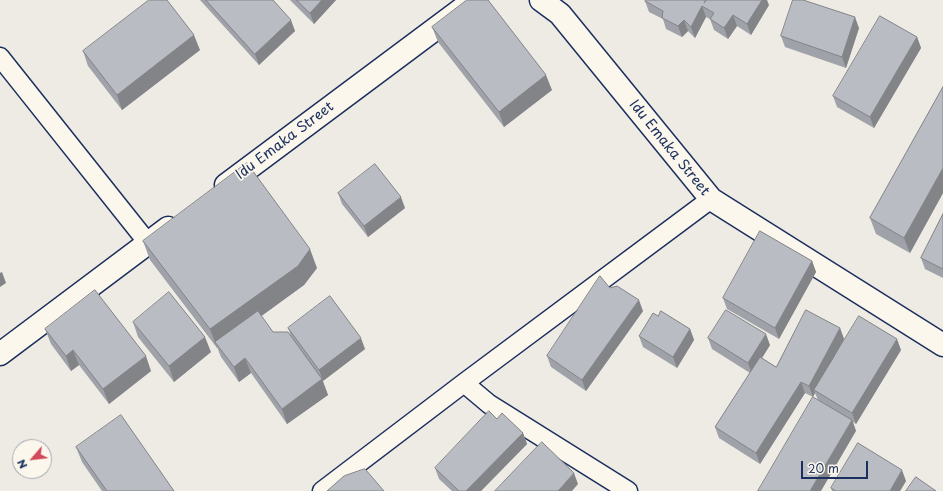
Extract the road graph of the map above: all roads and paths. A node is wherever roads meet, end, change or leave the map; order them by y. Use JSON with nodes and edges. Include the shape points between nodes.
{"nodes":[{"id":1,"x":474,"y":0,"type":"edge"},
{"id":2,"x":541,"y":0,"type":"edge"},
{"id":3,"x":0,"y":57,"type":"edge"},
{"id":4,"x":212,"y":196,"type":"edge"},
{"id":5,"x":711,"y":199,"type":"junction"},
{"id":6,"x":187,"y":215,"type":"edge"},
{"id":7,"x":148,"y":243,"type":"junction"},
{"id":8,"x":943,"y":345,"type":"edge"},
{"id":9,"x":0,"y":354,"type":"edge"},
{"id":10,"x":464,"y":383,"type":"junction"},
{"id":11,"x":322,"y":491,"type":"edge"},
{"id":12,"x":628,"y":491,"type":"edge"}],
"edges":[{"from":1,"to":4,"type":"street","name":"Idu Emaka Street"},
{"from":2,"to":5,"type":"street","name":"Idu Emaka Street","via":[[560,14]]},
{"from":3,"to":7,"type":"street"},
{"from":5,"to":8,"type":"street","name":"Idu Emaka Street"},
{"from":5,"to":10,"type":"street"},
{"from":6,"to":7,"type":"street"},
{"from":7,"to":9,"type":"street"},
{"from":10,"to":11,"type":"street"},
{"from":10,"to":12,"type":"street","via":[[489,404]]}]}
